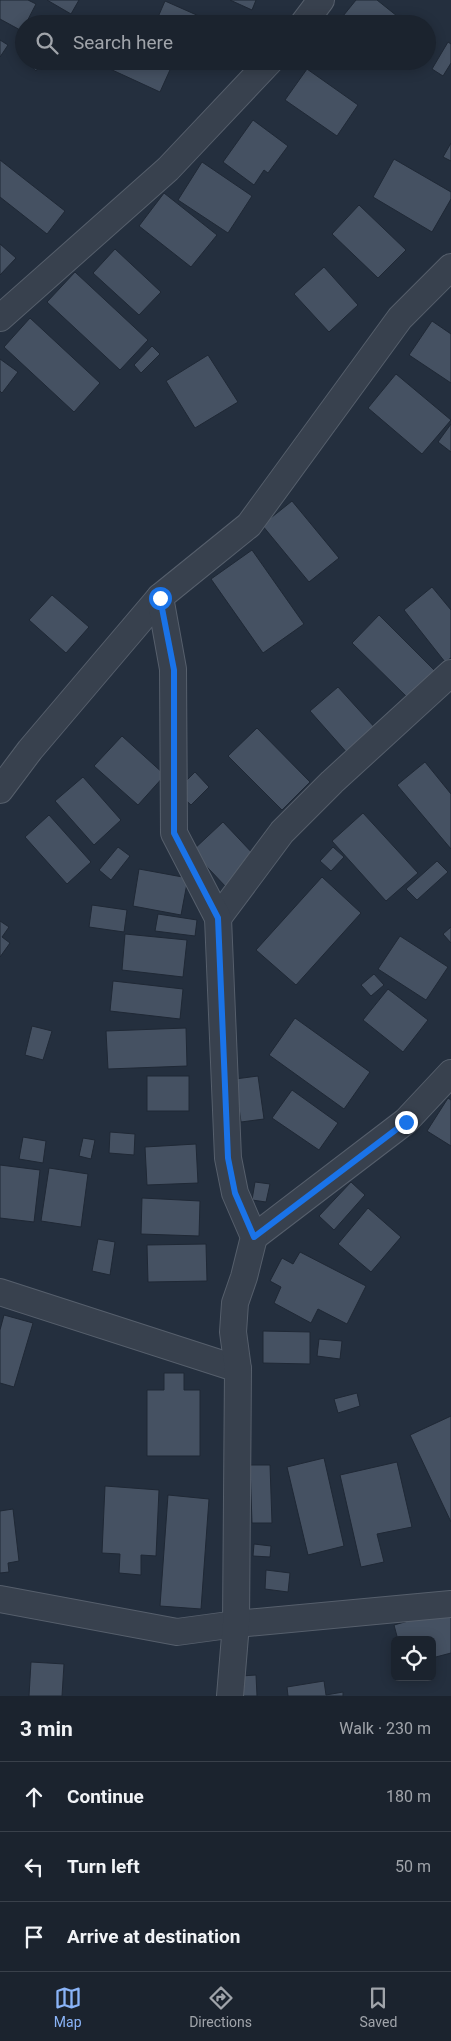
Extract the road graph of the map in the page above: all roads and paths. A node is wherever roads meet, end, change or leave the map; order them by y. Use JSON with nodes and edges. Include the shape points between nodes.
{"nodes":[{"id":1,"x":321,"y":0,"type":"edge"},
{"id":2,"x":310,"y":15,"type":"edge"},
{"id":3,"x":262,"y":70,"type":"edge"},
{"id":4,"x":451,"y":267,"type":"edge"},
{"id":5,"x":0,"y":318,"type":"edge"},
{"id":6,"x":160,"y":598,"type":"junction"},
{"id":7,"x":451,"y":673,"type":"edge"},
{"id":8,"x":0,"y":790,"type":"edge"},
{"id":9,"x":218,"y":918,"type":"junction"},
{"id":10,"x":451,"y":1073,"type":"edge"},
{"id":11,"x":254,"y":1237,"type":"junction"},
{"id":12,"x":0,"y":1292,"type":"edge"},
{"id":13,"x":238,"y":1368,"type":"junction"},
{"id":14,"x":0,"y":1599,"type":"edge"},
{"id":15,"x":451,"y":1604,"type":"edge"},
{"id":16,"x":236,"y":1624,"type":"junction"},
{"id":17,"x":230,"y":1696,"type":"edge"}],
"edges":[{"from":1,"to":2,"type":"street"},
{"from":3,"to":5,"type":"street","via":[[168,169]]},
{"from":4,"to":6,"type":"street","via":[[400,318],[249,525]]},
{"from":6,"to":8,"type":"street","via":[[30,750]]},
{"from":6,"to":9,"type":"street","via":[[174,670],[174,833]]},
{"from":7,"to":9,"type":"street","via":[[282,832]]},
{"from":9,"to":11,"type":"street","via":[[228,1158],[235,1193]]},
{"from":10,"to":11,"type":"street","via":[[406,1122]]},
{"from":11,"to":13,"type":"street","via":[[235,1303],[233,1332]]},
{"from":12,"to":13,"type":"street"},
{"from":13,"to":16,"type":"street"},
{"from":14,"to":16,"type":"street","via":[[177,1632]]},
{"from":15,"to":16,"type":"street"},
{"from":16,"to":17,"type":"street"}]}
